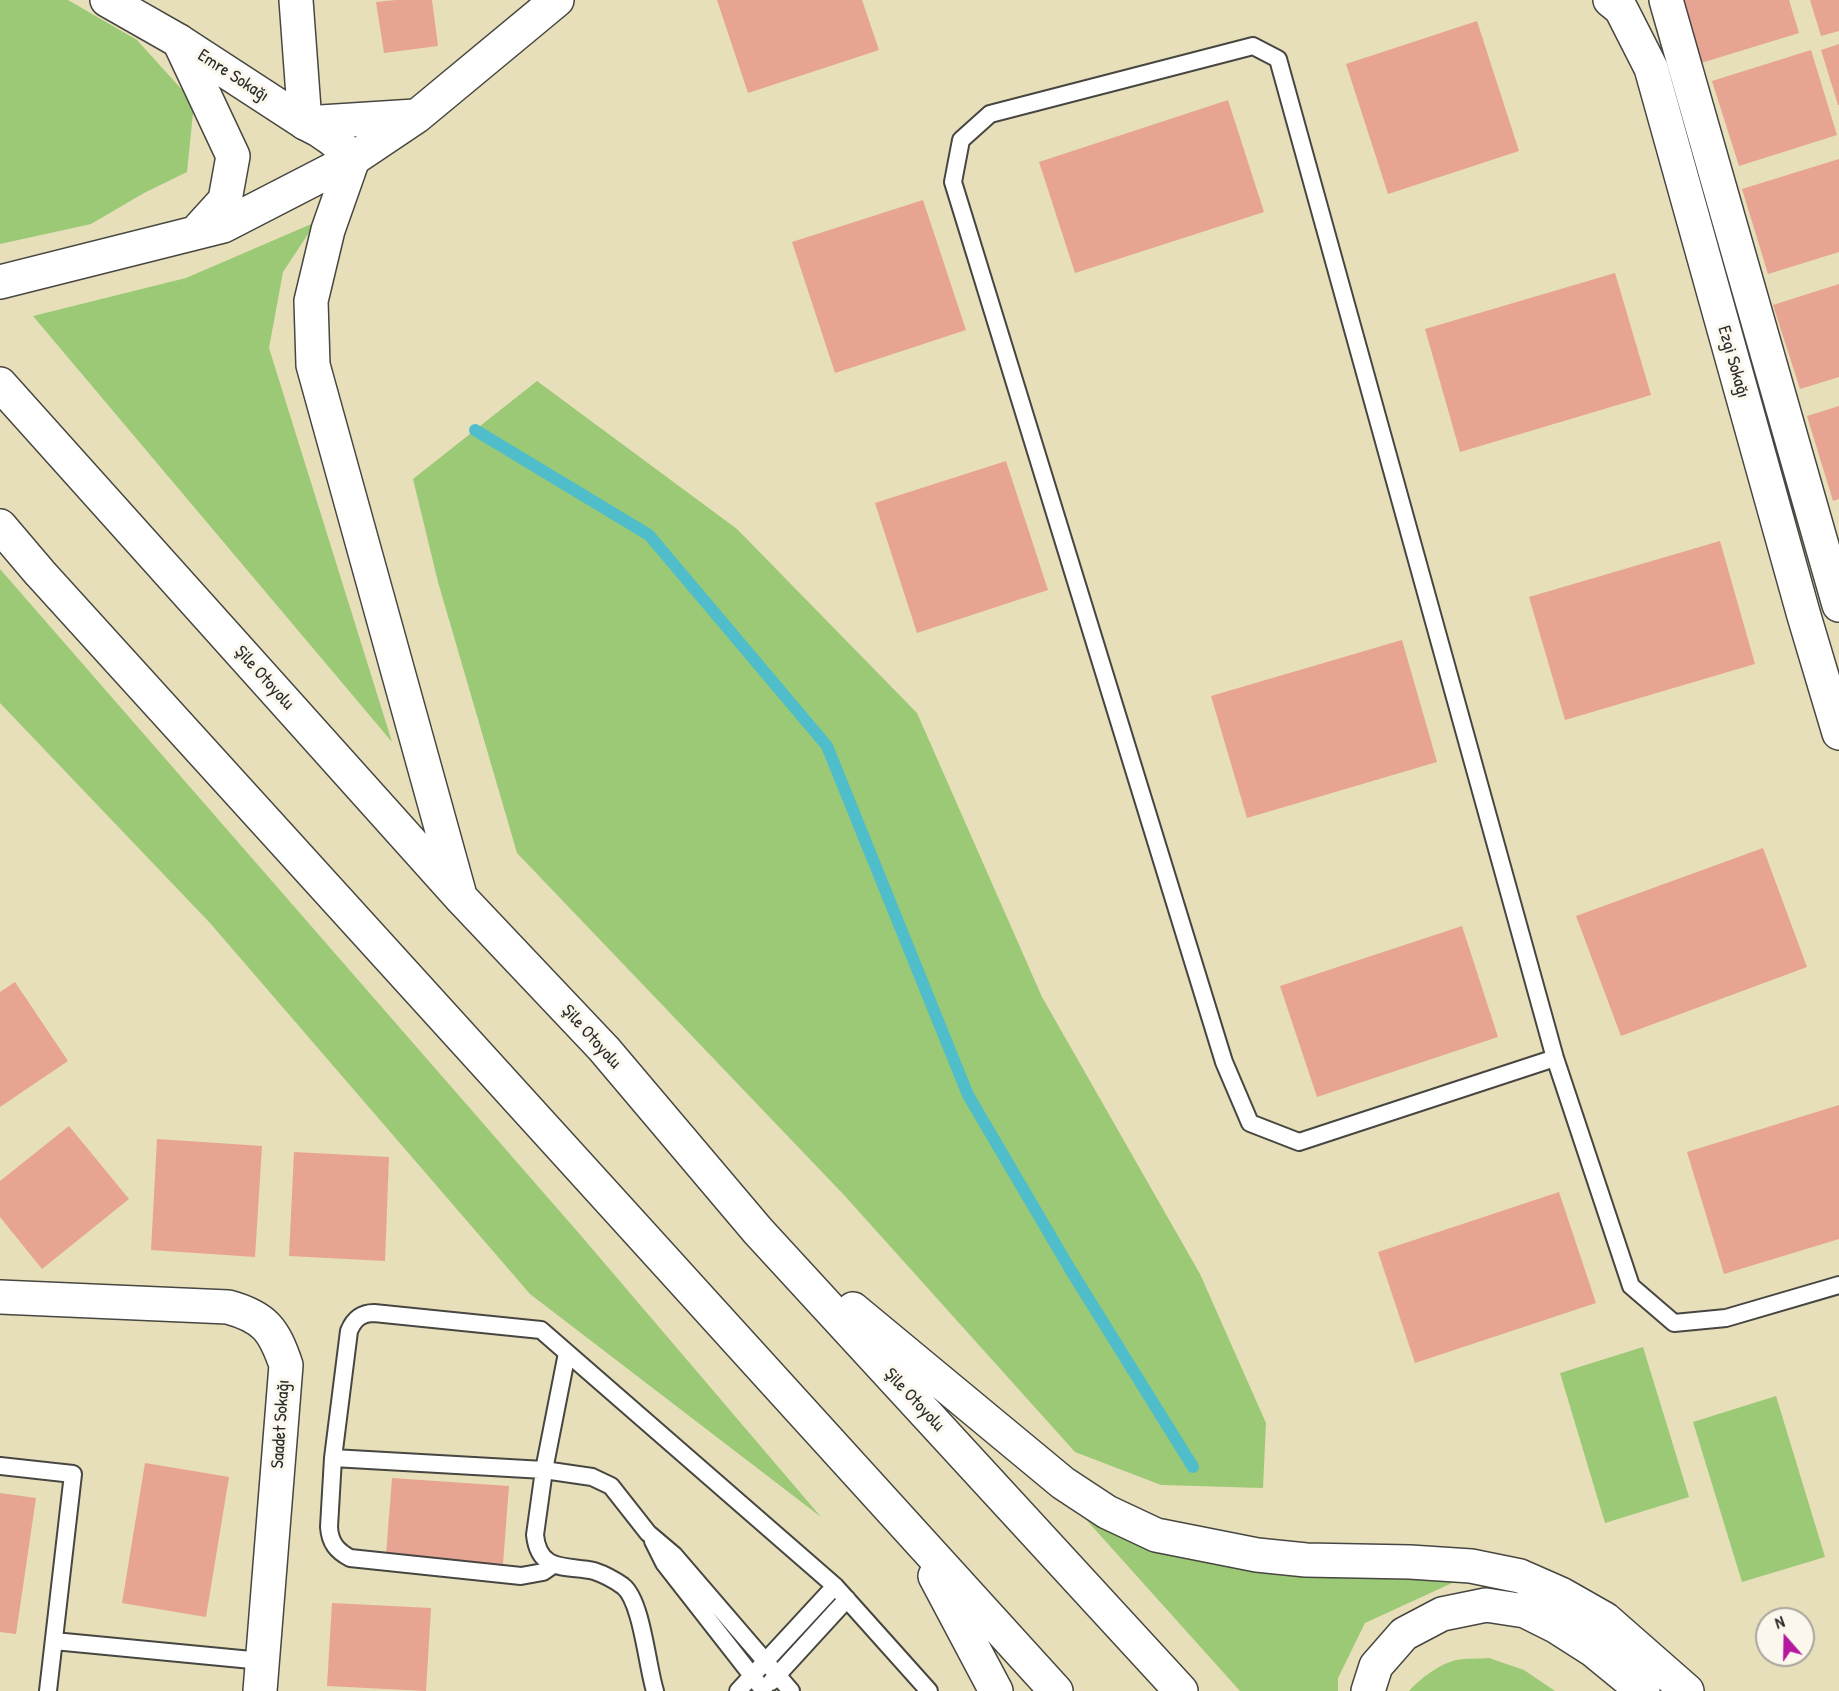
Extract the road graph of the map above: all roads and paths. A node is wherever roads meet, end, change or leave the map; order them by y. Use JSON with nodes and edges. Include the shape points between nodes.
{"nodes":[{"id":1,"x":107,"y":0,"type":"edge"},
{"id":2,"x":296,"y":0,"type":"edge"},
{"id":3,"x":557,"y":0,"type":"edge"},
{"id":4,"x":1610,"y":0,"type":"edge"},
{"id":5,"x":1666,"y":0,"type":"edge"},
{"id":6,"x":179,"y":41,"type":"junction"},
{"id":7,"x":417,"y":116,"type":"junction"},
{"id":8,"x":304,"y":123,"type":"junction"},
{"id":9,"x":353,"y":159,"type":"junction"},
{"id":10,"x":194,"y":234,"type":"junction"},
{"id":11,"x":0,"y":282,"type":"edge"},
{"id":12,"x":0,"y":384,"type":"edge"},
{"id":13,"x":0,"y":526,"type":"edge"},
{"id":14,"x":1839,"y":605,"type":"edge"},
{"id":15,"x":1839,"y":733,"type":"edge"},
{"id":16,"x":462,"y":899,"type":"junction"},
{"id":17,"x":1555,"y":1058,"type":"junction"},
{"id":18,"x":758,"y":1231,"type":"junction"},
{"id":19,"x":1839,"y":1285,"type":"edge"},
{"id":20,"x":0,"y":1297,"type":"edge"},
{"id":21,"x":567,"y":1353,"type":"junction"},
{"id":22,"x":333,"y":1458,"type":"junction"},
{"id":23,"x":0,"y":1466,"type":"edge"},
{"id":24,"x":544,"y":1470,"type":"junction"},
{"id":25,"x":648,"y":1533,"type":"junction"},
{"id":26,"x":914,"y":1535,"type":"junction"},
{"id":27,"x":553,"y":1565,"type":"junction"},
{"id":28,"x":835,"y":1586,"type":"junction"},
{"id":29,"x":847,"y":1599,"type":"junction"},
{"id":30,"x":54,"y":1641,"type":"junction"},
{"id":31,"x":765,"y":1661,"type":"junction"},
{"id":32,"x":777,"y":1675,"type":"junction"},
{"id":33,"x":261,"y":1676,"type":"edge"},
{"id":34,"x":752,"y":1676,"type":"junction"},
{"id":35,"x":48,"y":1691,"type":"edge"},
{"id":36,"x":655,"y":1691,"type":"edge"},
{"id":37,"x":738,"y":1691,"type":"edge"},
{"id":38,"x":763,"y":1691,"type":"edge"},
{"id":39,"x":791,"y":1691,"type":"edge"},
{"id":40,"x":929,"y":1691,"type":"edge"},
{"id":41,"x":996,"y":1691,"type":"edge"},
{"id":42,"x":1056,"y":1691,"type":"edge"},
{"id":43,"x":1181,"y":1691,"type":"edge"},
{"id":44,"x":1368,"y":1691,"type":"edge"},
{"id":45,"x":1643,"y":1691,"type":"edge"},
{"id":46,"x":1687,"y":1691,"type":"edge"}],
"edges":[{"from":1,"to":6,"type":"main road","name":"Emre Sokağı"},
{"from":2,"to":8,"type":"main road"},
{"from":3,"to":7,"type":"main road"},
{"from":4,"to":15,"type":"main road","name":"Ezgi Sokağı","via":[[1621,9],[1651,68]]},
{"from":5,"to":14,"type":"main road","name":"Ezgi Sokağı"},
{"from":6,"to":8,"type":"main road","name":"Emre Sokağı"},
{"from":6,"to":10,"type":"main road","via":[[233,156],[225,200]]},
{"from":7,"to":8,"type":"main road"},
{"from":7,"to":9,"type":"main road"},
{"from":8,"to":9,"type":"main road","name":"Emre Sokağı","via":[[335,140]]},
{"from":9,"to":10,"type":"main road","via":[[224,226]]},
{"from":9,"to":16,"type":"main road","via":[[328,230],[311,301],[313,365]]},
{"from":10,"to":11,"type":"main road"},
{"from":12,"to":16,"type":"main road","name":"Şile Otoyolu"},
{"from":13,"to":26,"type":"main road"},
{"from":16,"to":18,"type":"main road","name":"Şile Otoyolu","via":[[604,1049]]},
{"from":17,"to":17,"type":"lane","via":[[1299,1142],[1250,1123],[1224,1062],[953,182],[961,140],[990,114],[1253,46],[1278,59]]},
{"from":17,"to":19,"type":"lane","via":[[1631,1286],[1674,1323],[1726,1318]]},
{"from":18,"to":43,"type":"main road","name":"Şile Otoyolu"},
{"from":18,"to":46,"type":"main road","via":[[1063,1483],[1107,1512],[1156,1535],[1257,1555],[1471,1566],[1520,1576],[1605,1619]]},
{"from":20,"to":33,"type":"main road","name":"Saadet Sokağı","via":[[228,1307],[249,1313],[265,1324],[286,1365]]},
{"from":21,"to":22,"type":"lane","via":[[541,1330],[374,1313],[359,1316],[349,1331]]},
{"from":21,"to":24,"type":"lane"},
{"from":21,"to":28,"type":"lane"},
{"from":22,"to":24,"type":"lane"},
{"from":22,"to":27,"type":"lane","via":[[330,1537],[341,1553],[350,1558],[521,1576],[543,1572]]},
{"from":23,"to":30,"type":"lane","via":[[73,1474]]},
{"from":24,"to":25,"type":"lane","via":[[592,1477],[611,1486]]},
{"from":24,"to":27,"type":"lane","via":[[535,1535],[536,1545]]},
{"from":25,"to":31,"type":"lane","via":[[674,1556]]},
{"from":25,"to":34,"type":"lane","via":[[664,1563]]},
{"from":26,"to":41,"type":"main road"},
{"from":26,"to":42,"type":"main road"},
{"from":27,"to":36,"type":"lane","via":[[596,1572],[625,1587],[638,1611]]},
{"from":28,"to":29,"type":"lane"},
{"from":28,"to":31,"type":"lane"},
{"from":29,"to":32,"type":"lane"},
{"from":29,"to":40,"type":"lane"},
{"from":30,"to":33,"type":"lane"},
{"from":30,"to":35,"type":"lane"},
{"from":31,"to":32,"type":"lane"},
{"from":31,"to":34,"type":"lane"},
{"from":32,"to":38,"type":"lane"},
{"from":32,"to":39,"type":"lane"},
{"from":34,"to":37,"type":"lane"},
{"from":34,"to":38,"type":"lane"},
{"from":44,"to":45,"type":"main road","via":[[1376,1666],[1404,1634],[1442,1614],[1486,1605],[1525,1611],[1557,1627],[1593,1650]]}]}
